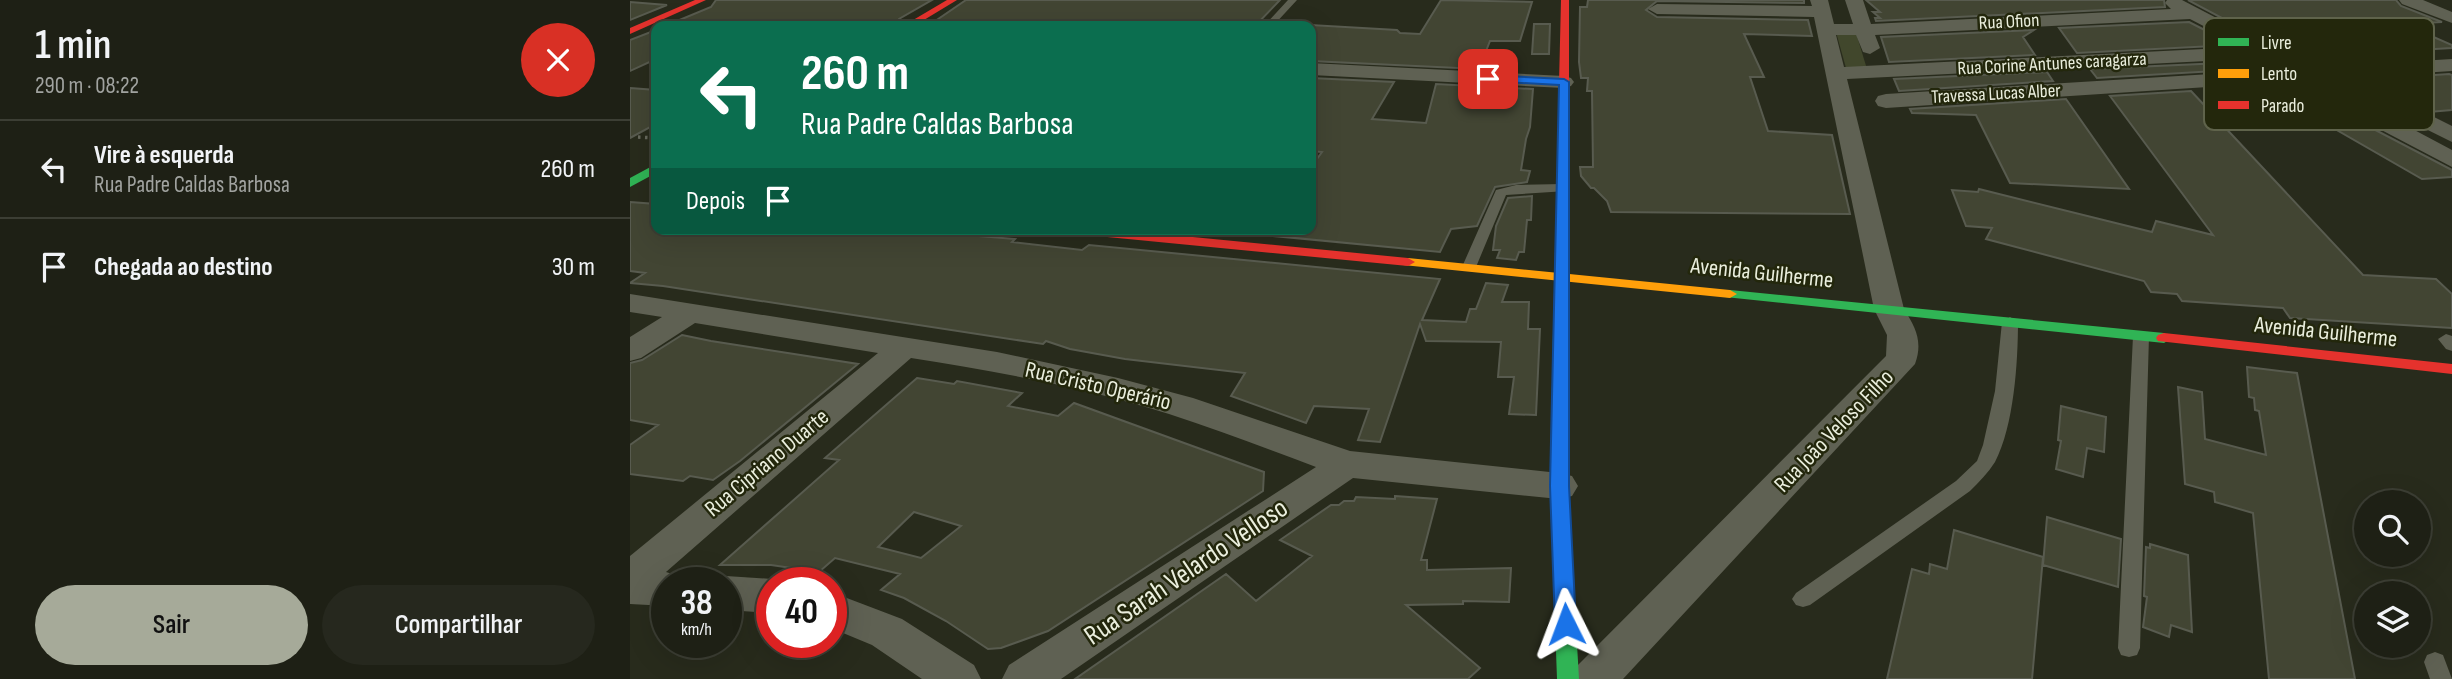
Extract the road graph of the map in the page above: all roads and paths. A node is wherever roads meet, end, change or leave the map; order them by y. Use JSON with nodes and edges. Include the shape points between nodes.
{"nodes":[{"id":1,"x":702,"y":0,"type":"edge"},
{"id":2,"x":953,"y":0,"type":"edge"},
{"id":3,"x":1293,"y":0,"type":"edge"},
{"id":4,"x":1565,"y":0,"type":"edge"},
{"id":5,"x":1854,"y":0,"type":"edge"},
{"id":6,"x":2168,"y":0,"type":"edge"},
{"id":7,"x":2408,"y":0,"type":"edge"},
{"id":8,"x":1657,"y":9,"type":"dead end"},
{"id":9,"x":2193,"y":13,"type":"junction"},
{"id":10,"x":1822,"y":14,"type":"edge"},
{"id":11,"x":2452,"y":18,"type":"edge"},
{"id":12,"x":2204,"y":19,"type":"edge"},
{"id":13,"x":653,"y":21,"type":"edge"},
{"id":14,"x":917,"y":21,"type":"edge"},
{"id":15,"x":1273,"y":21,"type":"edge"},
{"id":16,"x":651,"y":22,"type":"edge"},
{"id":17,"x":1864,"y":30,"type":"junction"},
{"id":18,"x":630,"y":31,"type":"edge"},
{"id":19,"x":2204,"y":56,"type":"edge"},
{"id":20,"x":2452,"y":65,"type":"edge"},
{"id":21,"x":2434,"y":66,"type":"edge"},
{"id":22,"x":1316,"y":69,"type":"edge"},
{"id":23,"x":1837,"y":73,"type":"junction"},
{"id":24,"x":1878,"y":74,"type":"junction"},
{"id":25,"x":2452,"y":81,"type":"edge"},
{"id":26,"x":1564,"y":82,"type":"junction"},
{"id":27,"x":2204,"y":82,"type":"edge"},
{"id":28,"x":2434,"y":82,"type":"edge"},
{"id":29,"x":2434,"y":126,"type":"edge"},
{"id":30,"x":2396,"y":130,"type":"edge"},
{"id":31,"x":2452,"y":135,"type":"edge"},
{"id":32,"x":639,"y":137,"type":"dead end"},
{"id":33,"x":651,"y":138,"type":"edge"},
{"id":34,"x":2452,"y":160,"type":"edge"},
{"id":35,"x":651,"y":172,"type":"edge"},
{"id":36,"x":634,"y":187,"type":"edge"},
{"id":37,"x":1563,"y":188,"type":"junction"},
{"id":38,"x":1130,"y":235,"type":"edge"},
{"id":39,"x":1469,"y":267,"type":"junction"},
{"id":40,"x":1561,"y":276,"type":"junction"},
{"id":41,"x":630,"y":303,"type":"edge"},
{"id":42,"x":1888,"y":309,"type":"junction"},
{"id":43,"x":691,"y":312,"type":"junction"},
{"id":44,"x":2010,"y":322,"type":"junction"},
{"id":45,"x":2140,"y":335,"type":"junction"},
{"id":46,"x":2452,"y":340,"type":"edge"},
{"id":47,"x":2452,"y":346,"type":"edge"},
{"id":48,"x":905,"y":347,"type":"junction"},
{"id":49,"x":630,"y":351,"type":"edge"},
{"id":50,"x":2452,"y":369,"type":"edge"},
{"id":51,"x":1347,"y":464,"type":"junction"},
{"id":52,"x":1559,"y":486,"type":"junction"},
{"id":53,"x":630,"y":579,"type":"edge"},
{"id":54,"x":630,"y":587,"type":"edge"},
{"id":55,"x":651,"y":588,"type":"edge"},
{"id":56,"x":1803,"y":599,"type":"dead end"},
{"id":57,"x":847,"y":616,"type":"edge"},
{"id":58,"x":2129,"y":648,"type":"dead end"},
{"id":59,"x":958,"y":679,"type":"edge"},
{"id":60,"x":1025,"y":679,"type":"edge"},
{"id":61,"x":1568,"y":679,"type":"edge"},
{"id":62,"x":1594,"y":679,"type":"edge"}],
"edges":[{"from":1,"to":13,"type":"street"},
{"from":2,"to":14,"type":"street"},
{"from":3,"to":15,"type":"lane"},
{"from":4,"to":26,"type":"street"},
{"from":5,"to":17,"type":"street"},
{"from":6,"to":9,"type":"street"},
{"from":7,"to":11,"type":"street"},
{"from":8,"to":10,"type":"street","name":"Rua Ofion"},
{"from":9,"to":12,"type":"street"},
{"from":9,"to":17,"type":"street","name":"Rua Ofion"},
{"from":10,"to":17,"type":"street","name":"Rua Ofion"},
{"from":10,"to":23,"type":"street","name":"Rua João Veloso Filho"},
{"from":16,"to":18,"type":"street"},
{"from":17,"to":24,"type":"street"},
{"from":19,"to":24,"type":"street","name":"Rua Corine Antunes caragarza"},
{"from":20,"to":21,"type":"street","name":"Travessa Lucas Alber"},
{"from":22,"to":26,"type":"street"},
{"from":23,"to":24,"type":"street","name":"Rua Corine Antunes caragarza"},
{"from":23,"to":42,"type":"street","name":"Rua João Veloso Filho"},
{"from":24,"to":27,"type":"street","name":"Travessa Lucas Alber","via":[[1888,109]]},
{"from":25,"to":28,"type":"street"},
{"from":26,"to":37,"type":"street"},
{"from":29,"to":31,"type":"street"},
{"from":30,"to":34,"type":"street"},
{"from":32,"to":33,"type":"path"},
{"from":35,"to":36,"type":"street"},
{"from":37,"to":39,"type":"lane","via":[[1516,188],[1501,193]]},
{"from":37,"to":40,"type":"street"},
{"from":38,"to":39,"type":"street","name":"Avenida Guilherme"},
{"from":39,"to":40,"type":"street","name":"Avenida Guilherme"},
{"from":40,"to":42,"type":"street","name":"Avenida Guilherme"},
{"from":40,"to":52,"type":"street"},
{"from":41,"to":43,"type":"street","name":"Rua Cristo Operário"},
{"from":42,"to":44,"type":"street","name":"Avenida Guilherme"},
{"from":42,"to":62,"type":"street","name":"Rua João Veloso Filho","via":[[1902,330],[1906,349],[1899,365]]},
{"from":43,"to":48,"type":"street","name":"Rua Cristo Operário"},
{"from":43,"to":49,"type":"street"},
{"from":44,"to":45,"type":"street","name":"Avenida Guilherme"},
{"from":44,"to":56,"type":"lane","via":[[2011,341],[1989,457],[1963,486]]},
{"from":45,"to":50,"type":"street","name":"Avenida Guilherme"},
{"from":45,"to":58,"type":"lane"},
{"from":46,"to":47,"type":"lane","via":[[2446,339]]},
{"from":48,"to":51,"type":"street","name":"Rua Cristo Operário","via":[[1131,392]]},
{"from":48,"to":53,"type":"street","name":"Rua Cipriano Duarte"},
{"from":51,"to":52,"type":"street","name":"Rua Cristo Operário"},
{"from":51,"to":60,"type":"street","name":"Rua Sarah Velardo Velloso"},
{"from":52,"to":61,"type":"street"},
{"from":54,"to":55,"type":"street"},
{"from":57,"to":59,"type":"street","via":[[887,632]]}]}
